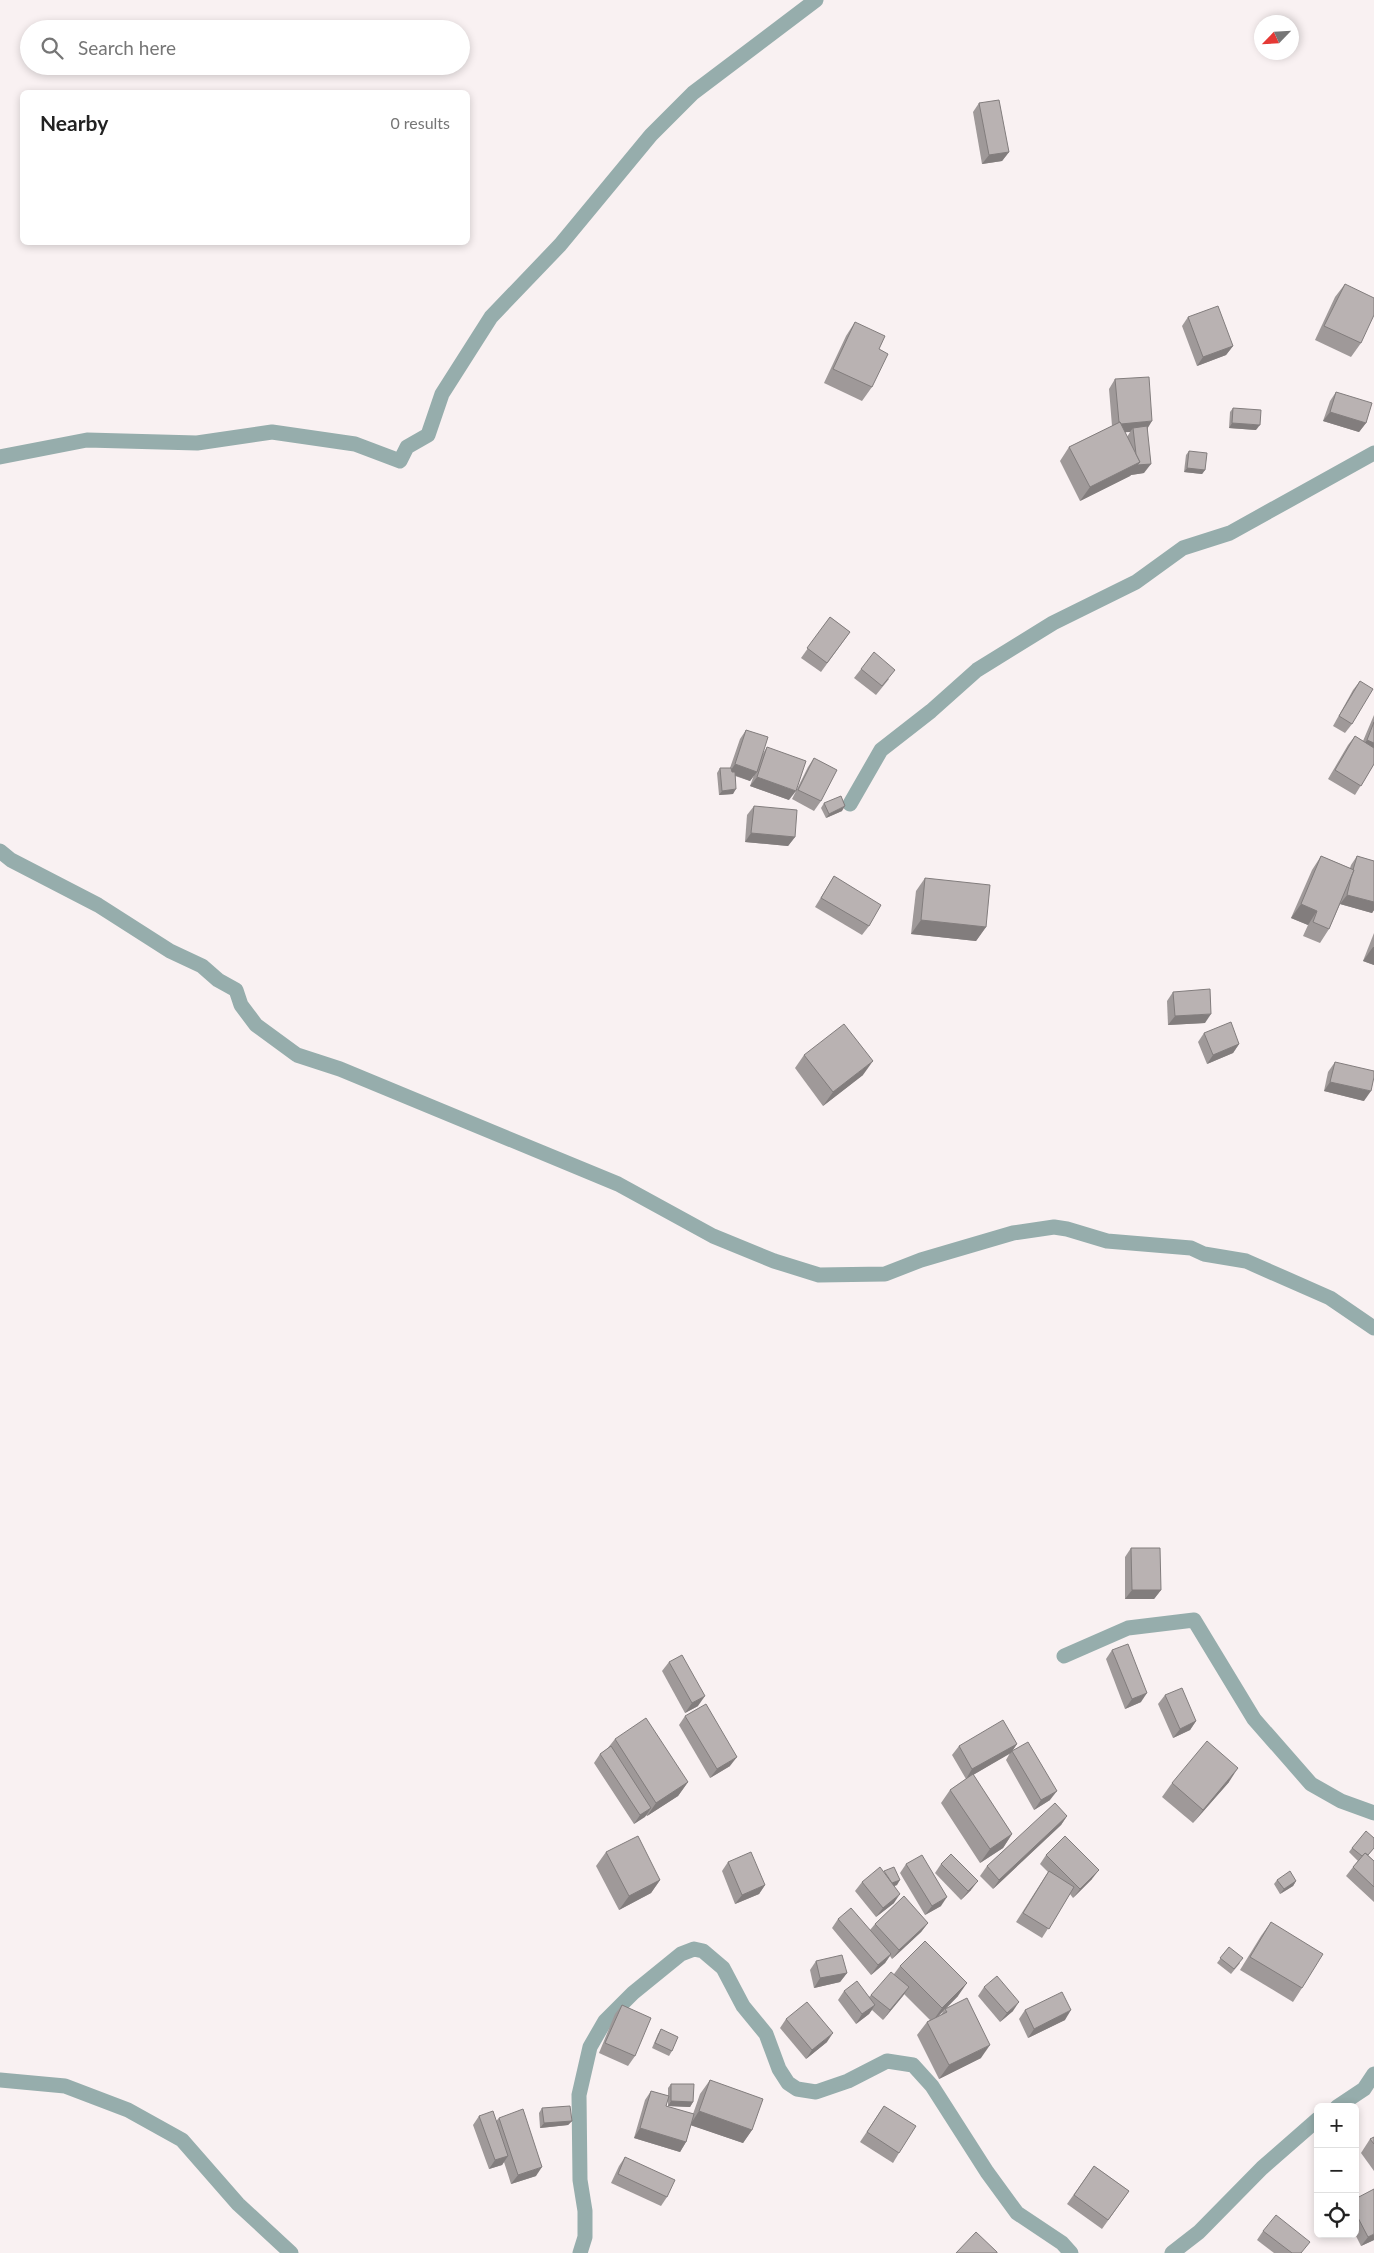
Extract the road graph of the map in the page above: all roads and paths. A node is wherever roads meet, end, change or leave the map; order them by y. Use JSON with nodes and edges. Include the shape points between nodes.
{"nodes":[{"id":1,"x":816,"y":0,"type":"edge"},
{"id":2,"x":1374,"y":453,"type":"edge"},
{"id":3,"x":0,"y":458,"type":"edge"},
{"id":4,"x":850,"y":804,"type":"dead end"},
{"id":5,"x":0,"y":852,"type":"edge"},
{"id":6,"x":1374,"y":1328,"type":"edge"},
{"id":7,"x":1064,"y":1656,"type":"dead end"},
{"id":8,"x":1374,"y":1813,"type":"edge"},
{"id":9,"x":1374,"y":2074,"type":"edge"},
{"id":10,"x":0,"y":2080,"type":"edge"},
{"id":11,"x":1343,"y":2103,"type":"edge"},
{"id":12,"x":1314,"y":2122,"type":"edge"},
{"id":13,"x":291,"y":2253,"type":"edge"},
{"id":14,"x":580,"y":2253,"type":"edge"},
{"id":15,"x":1071,"y":2253,"type":"edge"},
{"id":16,"x":1172,"y":2253,"type":"edge"}],
"edges":[{"from":1,"to":3,"type":"street","via":[[693,92],[651,134],[560,245],[491,317],[442,394],[428,435],[407,447],[400,461],[355,444],[272,432],[197,443],[87,440]]},
{"from":2,"to":4,"type":"street","via":[[1230,534],[1184,548],[1136,582],[1053,623],[977,670],[931,712],[881,750]]},
{"from":5,"to":6,"type":"street","via":[[98,906],[170,951],[209,970],[218,980],[236,990],[241,1005],[256,1024],[297,1055],[340,1069],[618,1184],[713,1236],[774,1261],[819,1275],[885,1274],[1013,1233],[1067,1229],[1107,1241],[1191,1248],[1204,1254],[1246,1261],[1330,1298]]},
{"from":7,"to":8,"type":"street","via":[[1128,1628],[1194,1620],[1254,1719],[1311,1784]]},
{"from":9,"to":11,"type":"street","via":[[1364,2089]]},
{"from":10,"to":13,"type":"street","via":[[65,2086],[128,2110],[182,2140],[238,2204]]},
{"from":12,"to":16,"type":"street","via":[[1262,2168],[1199,2232]]},
{"from":14,"to":15,"type":"street","via":[[585,2237],[585,2219],[580,2180],[578,2095],[590,2047],[605,2021],[633,1993],[681,1954],[694,1949],[703,1950],[722,1968],[744,2006],[766,2034],[779,2069],[788,2083],[797,2089],[816,2092],[848,2081],[887,2061],[913,2065],[932,2086],[1017,2213],[1062,2242]]}]}
